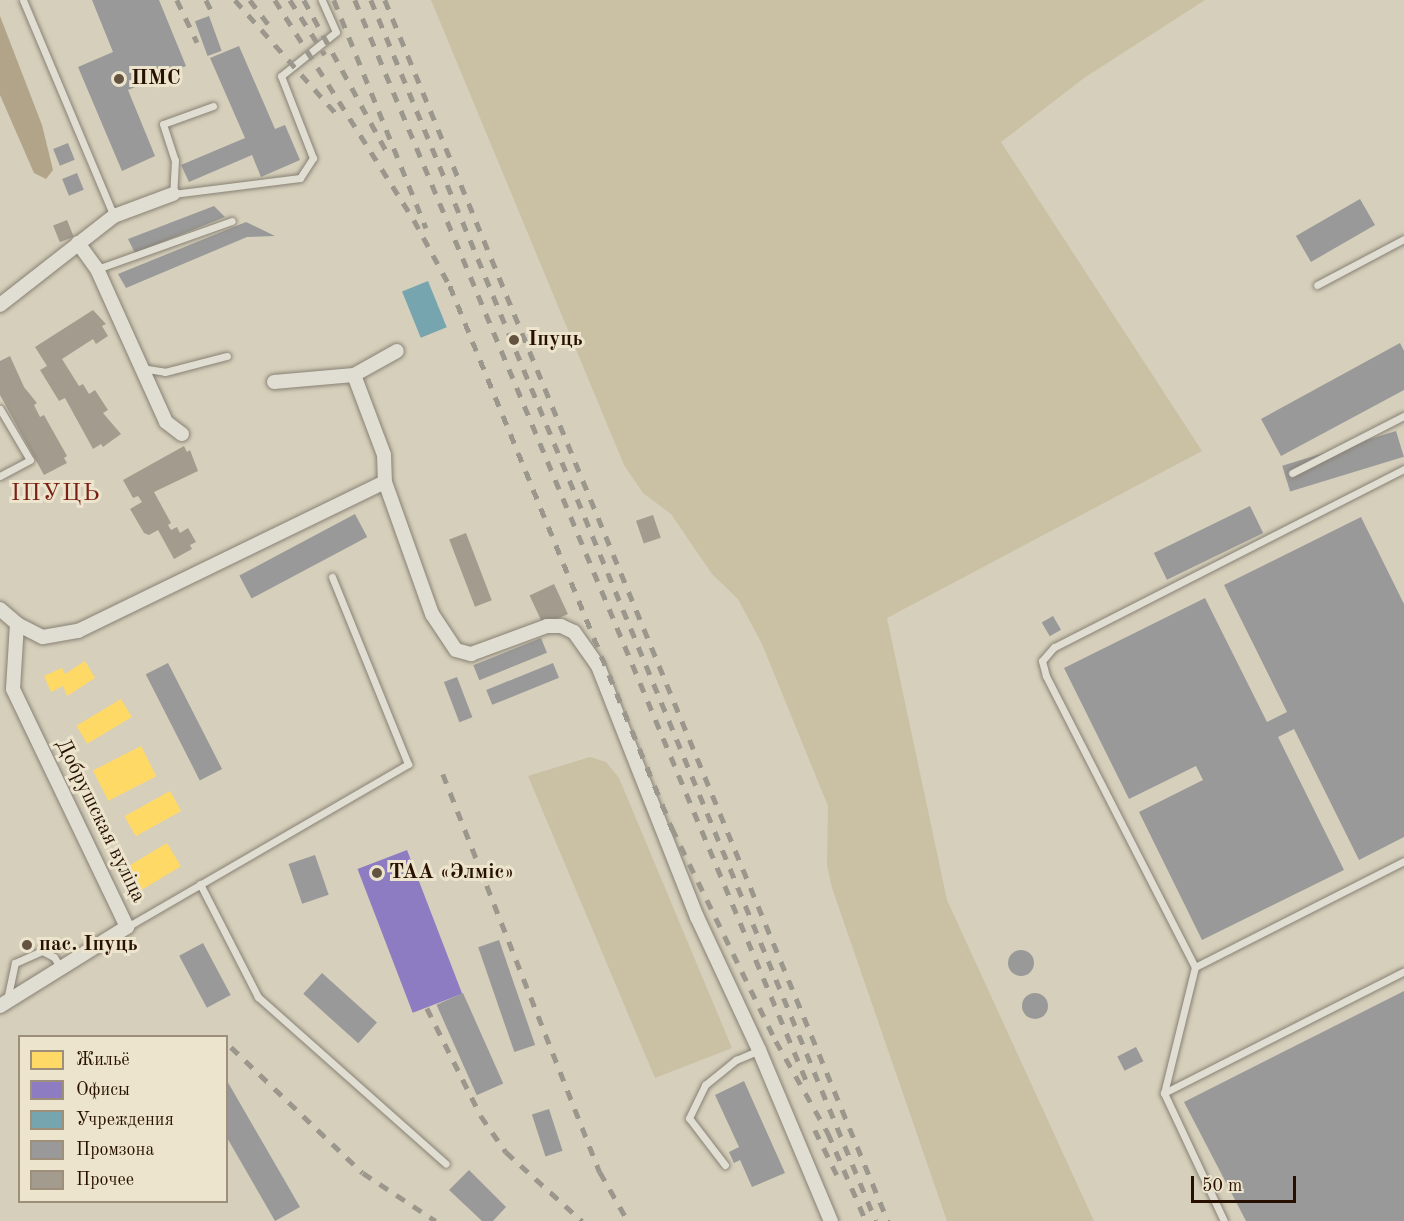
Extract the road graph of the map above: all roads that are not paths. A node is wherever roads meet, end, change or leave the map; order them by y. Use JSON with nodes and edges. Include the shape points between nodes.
{"nodes":[{"id":1,"x":23,"y":0,"type":"edge"},
{"id":2,"x":322,"y":0,"type":"edge"},
{"id":3,"x":213,"y":106,"type":"dead end"},
{"id":4,"x":174,"y":194,"type":"junction"},
{"id":5,"x":114,"y":216,"type":"junction"},
{"id":6,"x":232,"y":221,"type":"dead end"},
{"id":7,"x":1404,"y":239,"type":"edge"},
{"id":8,"x":78,"y":243,"type":"junction"},
{"id":9,"x":97,"y":269,"type":"junction"},
{"id":10,"x":1317,"y":285,"type":"dead end"},
{"id":11,"x":0,"y":305,"type":"edge"},
{"id":12,"x":397,"y":351,"type":"dead end"},
{"id":13,"x":227,"y":356,"type":"dead end"},
{"id":14,"x":139,"y":368,"type":"junction"},
{"id":15,"x":354,"y":375,"type":"junction"},
{"id":16,"x":274,"y":382,"type":"dead end"},
{"id":17,"x":0,"y":409,"type":"edge"},
{"id":18,"x":1404,"y":417,"type":"edge"},
{"id":19,"x":182,"y":434,"type":"dead end"},
{"id":20,"x":1404,"y":469,"type":"edge"},
{"id":21,"x":1292,"y":473,"type":"dead end"},
{"id":22,"x":0,"y":476,"type":"edge"},
{"id":23,"x":385,"y":482,"type":"junction"},
{"id":24,"x":332,"y":577,"type":"dead end"},
{"id":25,"x":0,"y":609,"type":"edge"},
{"id":26,"x":17,"y":624,"type":"junction"},
{"id":27,"x":1404,"y":861,"type":"edge"},
{"id":28,"x":200,"y":884,"type":"junction"},
{"id":29,"x":128,"y":927,"type":"junction"},
{"id":30,"x":1195,"y":967,"type":"junction"},
{"id":31,"x":61,"y":969,"type":"junction"},
{"id":32,"x":1404,"y":970,"type":"edge"},
{"id":33,"x":3,"y":1004,"type":"edge"},
{"id":34,"x":759,"y":1050,"type":"junction"},
{"id":35,"x":1164,"y":1094,"type":"junction"},
{"id":36,"x":446,"y":1164,"type":"dead end"},
{"id":37,"x":725,"y":1165,"type":"dead end"},
{"id":38,"x":831,"y":1221,"type":"edge"},
{"id":39,"x":1224,"y":1221,"type":"edge"}],
"edges":[{"from":1,"to":5,"type":"lane"},
{"from":2,"to":4,"type":"lane","via":[[336,32],[281,76],[313,158],[300,178]]},
{"from":3,"to":4,"type":"lane","via":[[163,124],[175,160]]},
{"from":4,"to":5,"type":"street"},
{"from":5,"to":8,"type":"street"},
{"from":6,"to":9,"type":"lane"},
{"from":7,"to":10,"type":"lane"},
{"from":8,"to":9,"type":"street"},
{"from":8,"to":11,"type":"street"},
{"from":9,"to":14,"type":"street"},
{"from":12,"to":15,"type":"street"},
{"from":13,"to":14,"type":"lane","via":[[165,372]]},
{"from":14,"to":19,"type":"street","via":[[166,422]]},
{"from":15,"to":16,"type":"street"},
{"from":15,"to":23,"type":"street","via":[[384,455]]},
{"from":17,"to":22,"type":"lane","via":[[30,460]]},
{"from":18,"to":21,"type":"lane"},
{"from":20,"to":30,"type":"lane","via":[[1054,647],[1042,661],[1046,676]]},
{"from":23,"to":26,"type":"street","via":[[78,631],[43,637]]},
{"from":23,"to":34,"type":"street","via":[[432,614],[456,650],[471,654],[547,626],[561,626],[574,632],[598,666],[697,917]]},
{"from":24,"to":28,"type":"lane","via":[[408,764]]},
{"from":25,"to":26,"type":"street"},
{"from":26,"to":29,"type":"street","name":"Добрушская вуліца","via":[[14,689]]},
{"from":27,"to":30,"type":"lane"},
{"from":28,"to":29,"type":"lane"},
{"from":28,"to":36,"type":"lane","via":[[258,997]]},
{"from":29,"to":31,"type":"street","name":"Добрушская вуліца"},
{"from":30,"to":35,"type":"lane"},
{"from":31,"to":33,"type":"street","name":"Добрушская вуліца"},
{"from":31,"to":33,"type":"lane","via":[[54,957],[42,951],[15,963]]},
{"from":32,"to":35,"type":"lane"},
{"from":34,"to":37,"type":"lane","via":[[736,1060],[705,1085],[689,1118]]},
{"from":34,"to":38,"type":"street"},
{"from":35,"to":39,"type":"lane"}]}
